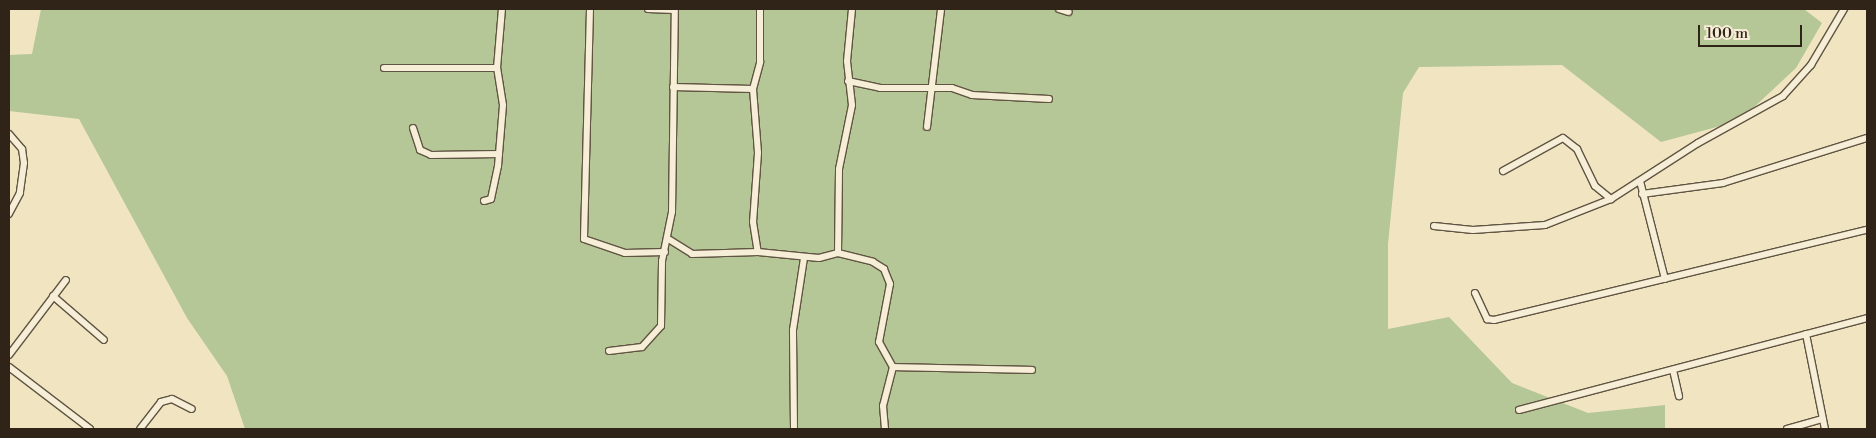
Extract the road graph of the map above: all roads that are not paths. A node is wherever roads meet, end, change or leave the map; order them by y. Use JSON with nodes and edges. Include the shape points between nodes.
{"nodes":[{"id":1,"x":502,"y":9,"type":"edge"},
{"id":2,"x":590,"y":9,"type":"edge"},
{"id":3,"x":648,"y":9,"type":"edge"},
{"id":4,"x":674,"y":9,"type":"edge"},
{"id":5,"x":760,"y":9,"type":"edge"},
{"id":6,"x":852,"y":9,"type":"edge"},
{"id":7,"x":940,"y":9,"type":"edge"},
{"id":8,"x":1059,"y":9,"type":"edge"},
{"id":9,"x":1844,"y":9,"type":"edge"},
{"id":10,"x":1068,"y":12,"type":"dead end"},
{"id":11,"x":384,"y":68,"type":"dead end"},
{"id":12,"x":497,"y":68,"type":"junction"},
{"id":13,"x":848,"y":81,"type":"junction"},
{"id":14,"x":673,"y":87,"type":"junction"},
{"id":15,"x":935,"y":88,"type":"junction"},
{"id":16,"x":753,"y":90,"type":"junction"},
{"id":17,"x":1048,"y":99,"type":"dead end"},
{"id":18,"x":413,"y":128,"type":"dead end"},
{"id":19,"x":928,"y":128,"type":"dead end"},
{"id":20,"x":9,"y":134,"type":"edge"},
{"id":21,"x":1867,"y":138,"type":"edge"},
{"id":22,"x":499,"y":154,"type":"junction"},
{"id":23,"x":1503,"y":171,"type":"dead end"},
{"id":24,"x":1640,"y":181,"type":"junction"},
{"id":25,"x":1642,"y":194,"type":"junction"},
{"id":26,"x":1612,"y":199,"type":"junction"},
{"id":27,"x":484,"y":201,"type":"dead end"},
{"id":28,"x":9,"y":214,"type":"edge"},
{"id":29,"x":1434,"y":226,"type":"dead end"},
{"id":30,"x":1867,"y":230,"type":"edge"},
{"id":31,"x":670,"y":240,"type":"junction"},
{"id":32,"x":665,"y":252,"type":"junction"},
{"id":33,"x":758,"y":252,"type":"junction"},
{"id":34,"x":838,"y":252,"type":"junction"},
{"id":35,"x":804,"y":258,"type":"junction"},
{"id":36,"x":1665,"y":279,"type":"junction"},
{"id":37,"x":66,"y":280,"type":"dead end"},
{"id":38,"x":1475,"y":293,"type":"dead end"},
{"id":39,"x":54,"y":296,"type":"junction"},
{"id":40,"x":1867,"y":318,"type":"edge"},
{"id":41,"x":1806,"y":334,"type":"junction"},
{"id":42,"x":104,"y":340,"type":"dead end"},
{"id":43,"x":609,"y":351,"type":"dead end"},
{"id":44,"x":9,"y":355,"type":"edge"},
{"id":45,"x":9,"y":367,"type":"edge"},
{"id":46,"x":892,"y":367,"type":"junction"},
{"id":47,"x":1032,"y":370,"type":"dead end"},
{"id":48,"x":1673,"y":370,"type":"junction"},
{"id":49,"x":1679,"y":396,"type":"dead end"},
{"id":50,"x":192,"y":409,"type":"dead end"},
{"id":51,"x":1519,"y":410,"type":"dead end"},
{"id":52,"x":1823,"y":419,"type":"junction"},
{"id":53,"x":90,"y":429,"type":"edge"},
{"id":54,"x":140,"y":429,"type":"edge"},
{"id":55,"x":794,"y":429,"type":"edge"},
{"id":56,"x":885,"y":429,"type":"edge"},
{"id":57,"x":1787,"y":429,"type":"edge"},
{"id":58,"x":1825,"y":429,"type":"edge"}],
"edges":[{"from":1,"to":12,"type":"street"},
{"from":2,"to":32,"type":"street","via":[[584,239],[626,253]]},
{"from":3,"to":4,"type":"street"},
{"from":4,"to":14,"type":"street"},
{"from":5,"to":16,"type":"street","via":[[760,62]]},
{"from":6,"to":13,"type":"street"},
{"from":7,"to":15,"type":"street"},
{"from":8,"to":10,"type":"street"},
{"from":9,"to":24,"type":"street","via":[[1811,65],[1783,96]]},
{"from":11,"to":12,"type":"street"},
{"from":12,"to":22,"type":"street","via":[[503,104]]},
{"from":13,"to":15,"type":"street","via":[[880,88]]},
{"from":13,"to":34,"type":"street","via":[[852,104],[840,169]]},
{"from":14,"to":16,"type":"street"},
{"from":14,"to":31,"type":"street"},
{"from":15,"to":17,"type":"street"},
{"from":15,"to":19,"type":"street"},
{"from":16,"to":33,"type":"street","via":[[758,153],[753,222]]},
{"from":18,"to":22,"type":"street","via":[[420,150],[431,155]]},
{"from":20,"to":28,"type":"street","via":[[22,149],[24,163],[20,194]]},
{"from":21,"to":25,"type":"street","via":[[1723,183]]},
{"from":22,"to":27,"type":"street","via":[[495,188],[491,199]]},
{"from":23,"to":26,"type":"street","via":[[1562,138],[1578,149],[1595,186]]},
{"from":24,"to":25,"type":"street"},
{"from":24,"to":26,"type":"street"},
{"from":25,"to":36,"type":"street"},
{"from":26,"to":29,"type":"street","via":[[1571,219],[1545,225],[1473,230]]},
{"from":30,"to":36,"type":"street"},
{"from":31,"to":32,"type":"street"},
{"from":31,"to":33,"type":"street","via":[[692,254]]},
{"from":32,"to":43,"type":"street","via":[[663,313],[655,338],[642,347]]},
{"from":33,"to":35,"type":"street"},
{"from":34,"to":35,"type":"street"},
{"from":34,"to":46,"type":"street","via":[[884,269],[890,300],[879,342]]},
{"from":35,"to":55,"type":"street","via":[[793,330]]},
{"from":36,"to":38,"type":"street","via":[[1494,320],[1487,319]]},
{"from":37,"to":39,"type":"street"},
{"from":39,"to":42,"type":"street"},
{"from":39,"to":44,"type":"street"},
{"from":40,"to":41,"type":"street"},
{"from":41,"to":48,"type":"street"},
{"from":41,"to":52,"type":"street"},
{"from":45,"to":53,"type":"street"},
{"from":46,"to":47,"type":"street"},
{"from":46,"to":56,"type":"street","via":[[883,406]]},
{"from":48,"to":49,"type":"street"},
{"from":48,"to":51,"type":"street"},
{"from":50,"to":54,"type":"street","via":[[172,400],[161,402]]},
{"from":52,"to":57,"type":"street"},
{"from":52,"to":58,"type":"street"}]}
